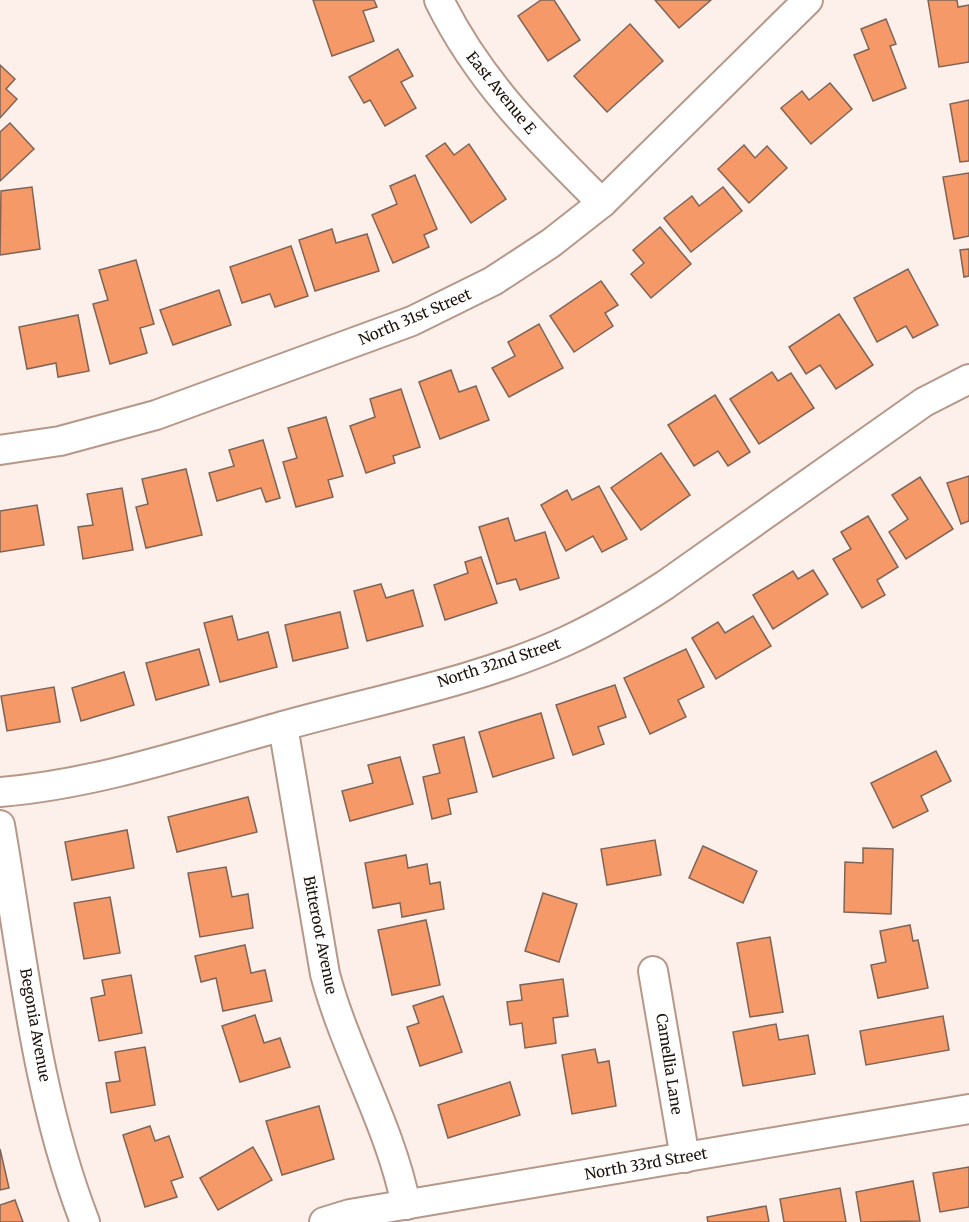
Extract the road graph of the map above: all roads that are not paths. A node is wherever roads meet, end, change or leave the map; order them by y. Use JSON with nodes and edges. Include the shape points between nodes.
{"nodes":[{"id":1,"x":439,"y":0,"type":"edge"},
{"id":2,"x":808,"y":0,"type":"edge"},
{"id":3,"x":602,"y":203,"type":"junction"},
{"id":4,"x":969,"y":379,"type":"edge"},
{"id":5,"x":0,"y":450,"type":"edge"},
{"id":6,"x":283,"y":726,"type":"junction"},
{"id":7,"x":0,"y":792,"type":"edge"},
{"id":8,"x":0,"y":825,"type":"edge"},
{"id":9,"x":653,"y":970,"type":"dead end"},
{"id":10,"x":969,"y":1109,"type":"edge"},
{"id":11,"x":685,"y":1158,"type":"junction"},
{"id":12,"x":406,"y":1204,"type":"junction"},
{"id":13,"x":85,"y":1222,"type":"edge"},
{"id":14,"x":324,"y":1222,"type":"edge"}],
"edges":[{"from":1,"to":3,"type":"street","name":"East Avenue E","via":[[468,54],[518,118]]},
{"from":2,"to":3,"type":"street","name":"North 31st Street"},
{"from":3,"to":5,"type":"street","name":"North 31st Street","via":[[522,263],[466,296],[412,321],[125,425]]},
{"from":4,"to":6,"type":"street","name":"North 32nd Street","via":[[924,402],[665,585],[598,626],[495,668]]},
{"from":6,"to":7,"type":"street","name":"North 32nd Street","via":[[89,780]]},
{"from":6,"to":12,"type":"street","name":"Bitteroot Avenue","via":[[335,1010],[399,1174]]},
{"from":8,"to":13,"type":"street","name":"Begonia Avenue","via":[[45,1084],[63,1160]]},
{"from":9,"to":11,"type":"street","name":"Camellia Lane"},
{"from":10,"to":11,"type":"street","name":"North 33rd Street"},
{"from":11,"to":12,"type":"street","name":"North 33rd Street"},
{"from":12,"to":14,"type":"street","name":"North 33rd Street"}]}
